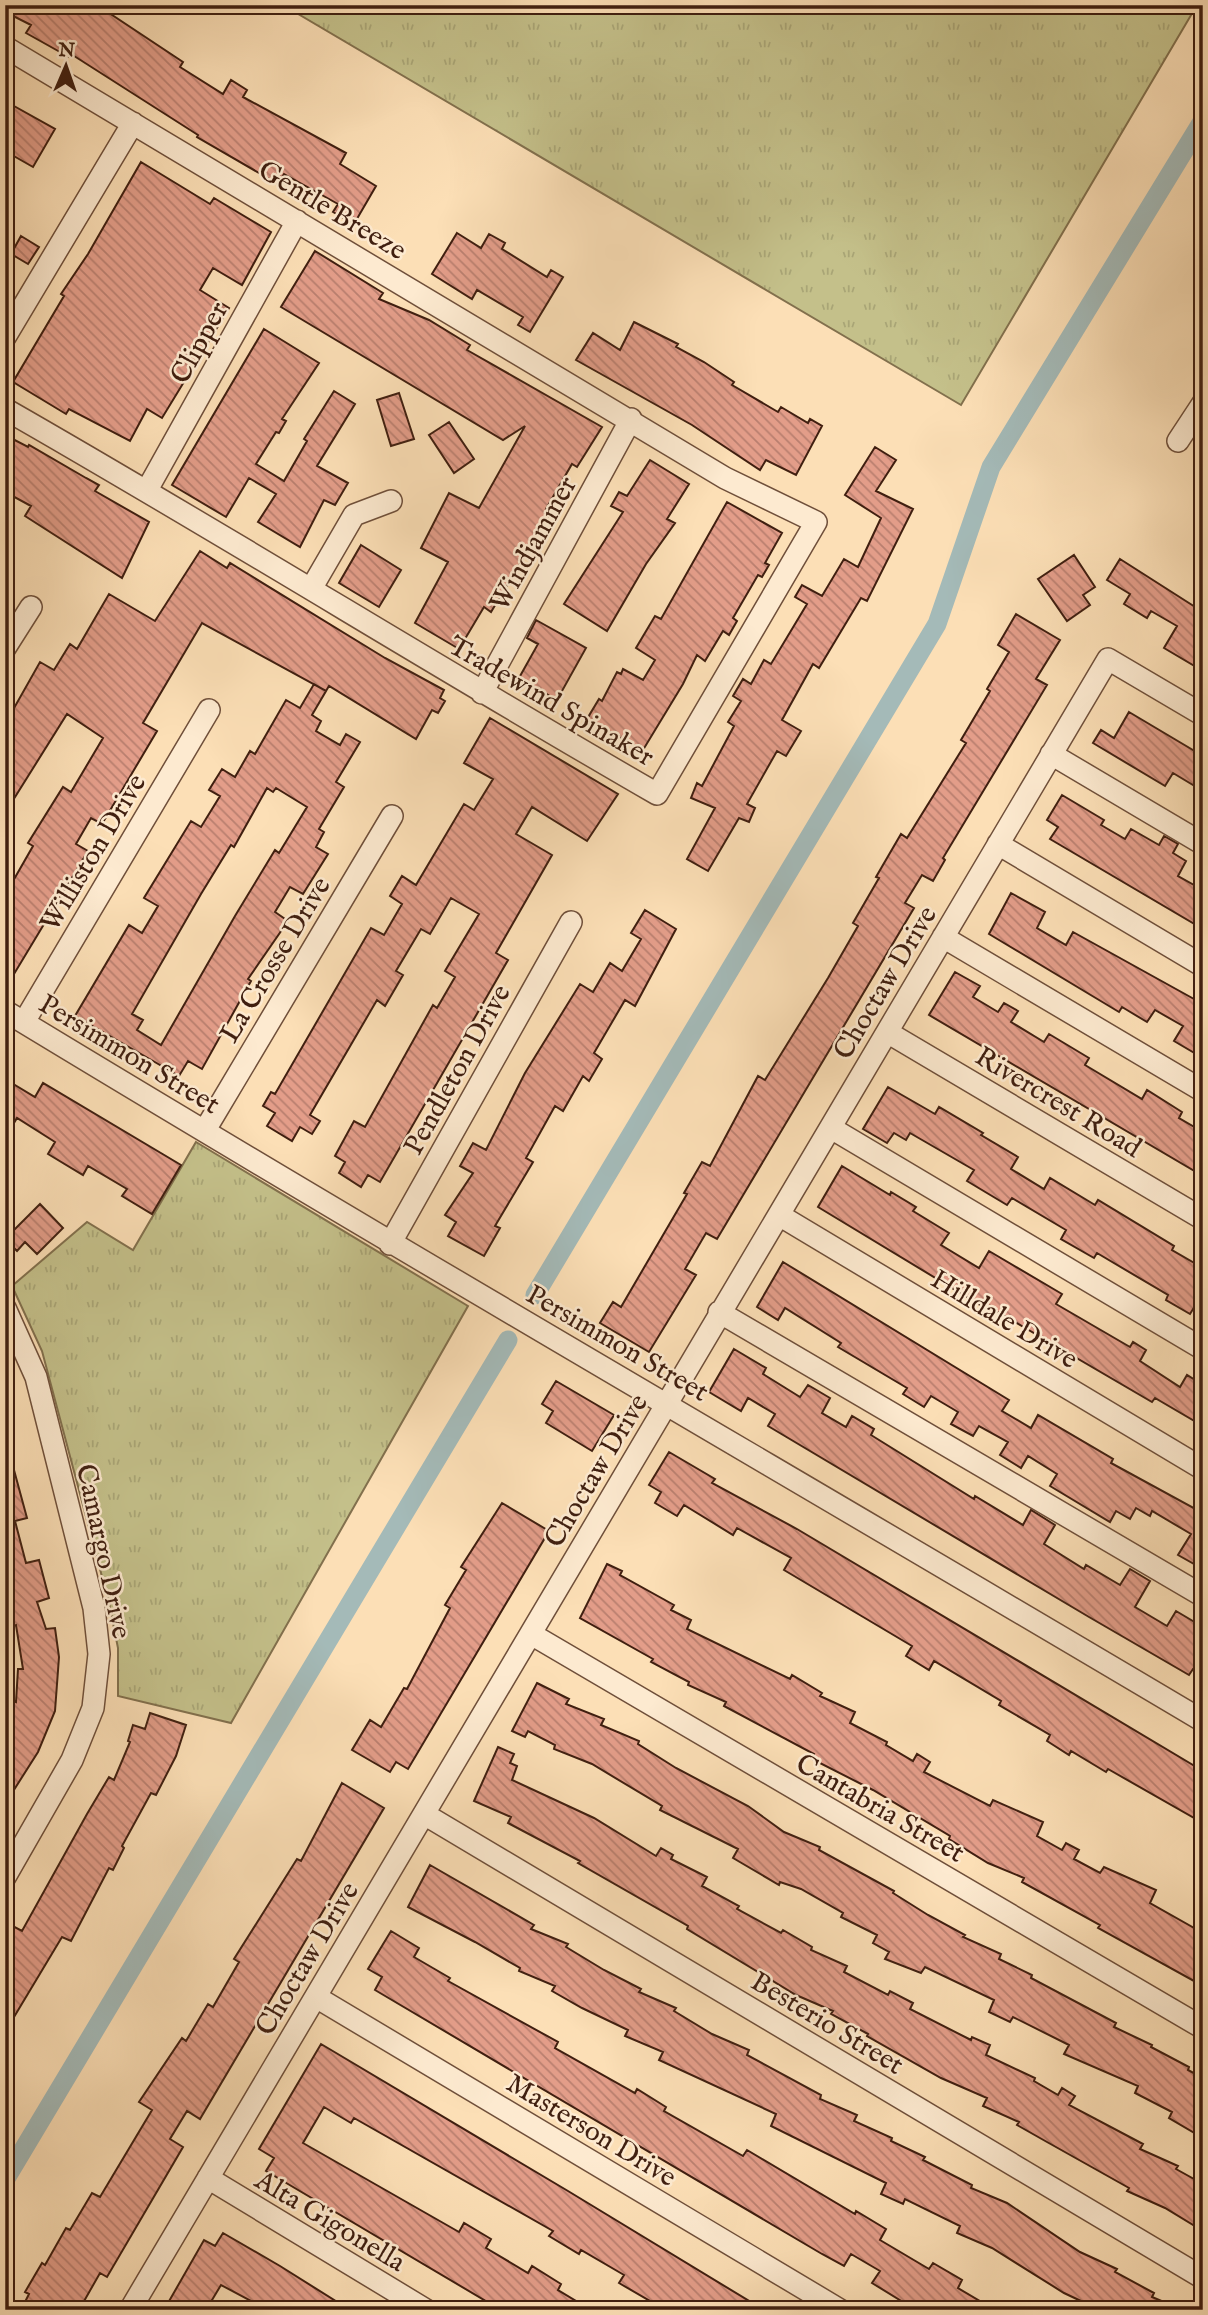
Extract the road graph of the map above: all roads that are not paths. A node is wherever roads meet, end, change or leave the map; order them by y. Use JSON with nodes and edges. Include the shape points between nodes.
{"nodes":[{"id":1,"x":5,"y":47,"type":"edge"},
{"id":2,"x":133,"y":123,"type":"junction"},
{"id":3,"x":297,"y":220,"type":"junction"},
{"id":4,"x":5,"y":337,"type":"edge"},
{"id":5,"x":1203,"y":402,"type":"edge"},
{"id":6,"x":5,"y":409,"type":"edge"},
{"id":7,"x":631,"y":419,"type":"junction"},
{"id":8,"x":1178,"y":441,"type":"dead end"},
{"id":9,"x":147,"y":490,"type":"junction"},
{"id":10,"x":391,"y":501,"type":"dead end"},
{"id":11,"x":311,"y":589,"type":"junction"},
{"id":12,"x":31,"y":607,"type":"dead end"},
{"id":13,"x":5,"y":648,"type":"edge"},
{"id":14,"x":482,"y":693,"type":"junction"},
{"id":15,"x":209,"y":710,"type":"dead end"},
{"id":16,"x":1203,"y":715,"type":"edge"},
{"id":17,"x":1051,"y":754,"type":"junction"},
{"id":18,"x":392,"y":816,"type":"dead end"},
{"id":19,"x":998,"y":844,"type":"junction"},
{"id":20,"x":1203,"y":844,"type":"edge"},
{"id":21,"x":571,"y":922,"type":"dead end"},
{"id":22,"x":943,"y":937,"type":"junction"},
{"id":23,"x":1203,"y":966,"type":"edge"},
{"id":24,"x":14,"y":1017,"type":"edge"},
{"id":25,"x":887,"y":1032,"type":"junction"},
{"id":26,"x":1203,"y":1091,"type":"edge"},
{"id":27,"x":831,"y":1128,"type":"junction"},
{"id":28,"x":205,"y":1130,"type":"junction"},
{"id":29,"x":779,"y":1215,"type":"junction"},
{"id":30,"x":1203,"y":1219,"type":"edge"},
{"id":31,"x":390,"y":1244,"type":"junction"},
{"id":32,"x":5,"y":1308,"type":"edge"},
{"id":33,"x":719,"y":1312,"type":"junction"},
{"id":34,"x":1203,"y":1349,"type":"edge"},
{"id":35,"x":668,"y":1403,"type":"junction"},
{"id":36,"x":1203,"y":1469,"type":"edge"},
{"id":37,"x":1203,"y":1596,"type":"edge"},
{"id":38,"x":531,"y":1634,"type":"junction"},
{"id":39,"x":1203,"y":1721,"type":"edge"},
{"id":40,"x":424,"y":1814,"type":"junction"},
{"id":41,"x":5,"y":1877,"type":"edge"},
{"id":42,"x":316,"y":1997,"type":"junction"},
{"id":43,"x":1203,"y":2028,"type":"edge"},
{"id":44,"x":208,"y":2178,"type":"junction"},
{"id":45,"x":1203,"y":2278,"type":"edge"},
{"id":46,"x":130,"y":2310,"type":"edge"},
{"id":47,"x":426,"y":2310,"type":"edge"},
{"id":48,"x":840,"y":2310,"type":"edge"}],
"edges":[{"from":1,"to":2,"type":"street","name":"Gentle Breeze"},
{"from":2,"to":3,"type":"street","name":"Gentle Breeze"},
{"from":2,"to":4,"type":"street"},
{"from":3,"to":7,"type":"street","name":"Gentle Breeze"},
{"from":3,"to":9,"type":"street","name":"Clipper"},
{"from":5,"to":8,"type":"street"},
{"from":6,"to":9,"type":"street","name":"Tradewind Spinaker"},
{"from":7,"to":14,"type":"street","name":"Windjammer"},
{"from":7,"to":14,"type":"street","name":"Tradewind Spinaker","via":[[725,478],[816,522],[657,794]]},
{"from":9,"to":11,"type":"street","name":"Tradewind Spinaker"},
{"from":10,"to":11,"type":"street","via":[[354,515]]},
{"from":11,"to":14,"type":"street","name":"Tradewind Spinaker"},
{"from":12,"to":13,"type":"street"},
{"from":15,"to":24,"type":"street","name":"Williston Drive"},
{"from":16,"to":17,"type":"street","name":"Choctaw Drive","via":[[1108,659]]},
{"from":17,"to":19,"type":"street","name":"Choctaw Drive"},
{"from":17,"to":20,"type":"street"},
{"from":18,"to":28,"type":"street","name":"La Crosse Drive"},
{"from":19,"to":22,"type":"street","name":"Choctaw Drive"},
{"from":19,"to":23,"type":"street"},
{"from":21,"to":31,"type":"street","name":"Pendleton Drive"},
{"from":22,"to":25,"type":"street","name":"Choctaw Drive"},
{"from":22,"to":26,"type":"street"},
{"from":24,"to":28,"type":"street","name":"Persimmon Street"},
{"from":25,"to":27,"type":"street","name":"Choctaw Drive"},
{"from":25,"to":30,"type":"street","name":"Rivercrest Road"},
{"from":27,"to":29,"type":"street","name":"Choctaw Drive"},
{"from":27,"to":34,"type":"street"},
{"from":28,"to":31,"type":"street","name":"Persimmon Street"},
{"from":29,"to":33,"type":"street","name":"Choctaw Drive"},
{"from":29,"to":36,"type":"street","name":"Hilldale Drive"},
{"from":31,"to":35,"type":"street","name":"Persimmon Street"},
{"from":32,"to":41,"type":"street","name":"Camargo Drive","via":[[36,1377],[94,1608],[99,1654],[93,1708],[72,1760]]},
{"from":33,"to":35,"type":"street","name":"Choctaw Drive"},
{"from":33,"to":37,"type":"street"},
{"from":35,"to":38,"type":"street","name":"Choctaw Drive"},
{"from":35,"to":39,"type":"street","name":"Persimmon Street"},
{"from":38,"to":40,"type":"street","name":"Choctaw Drive"},
{"from":38,"to":43,"type":"street","name":"Cantabria Street"},
{"from":40,"to":42,"type":"street","name":"Choctaw Drive"},
{"from":40,"to":45,"type":"street","name":"Besterio Street"},
{"from":42,"to":44,"type":"street","name":"Choctaw Drive"},
{"from":42,"to":48,"type":"street","name":"Masterson Drive"},
{"from":44,"to":46,"type":"street","name":"Choctaw Drive"},
{"from":44,"to":47,"type":"street","name":"Alta Gigonella"}]}
